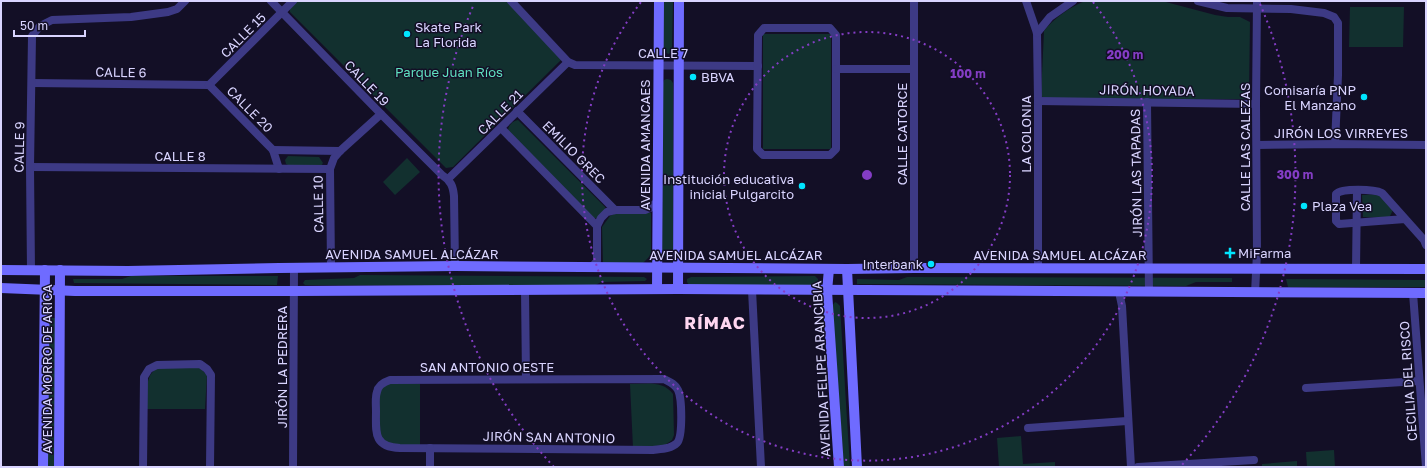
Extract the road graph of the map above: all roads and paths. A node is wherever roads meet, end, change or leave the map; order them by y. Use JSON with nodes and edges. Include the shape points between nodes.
{"nodes":[{"id":1,"x":185,"y":1,"type":"edge"},
{"id":2,"x":271,"y":1,"type":"edge"},
{"id":3,"x":293,"y":1,"type":"edge"},
{"id":4,"x":511,"y":1,"type":"edge"},
{"id":5,"x":659,"y":1,"type":"edge"},
{"id":6,"x":679,"y":1,"type":"edge"},
{"id":7,"x":914,"y":1,"type":"edge"},
{"id":8,"x":1026,"y":1,"type":"edge"},
{"id":9,"x":1073,"y":1,"type":"edge"},
{"id":10,"x":1198,"y":1,"type":"edge"},
{"id":11,"x":1257,"y":5,"type":"edge"},
{"id":12,"x":282,"y":12,"type":"junction"},
{"id":13,"x":1037,"y":33,"type":"junction"},
{"id":14,"x":568,"y":62,"type":"junction"},
{"id":15,"x":659,"y":65,"type":"junction"},
{"id":16,"x":678,"y":66,"type":"junction"},
{"id":17,"x":758,"y":66,"type":"junction"},
{"id":18,"x":836,"y":69,"type":"junction"},
{"id":19,"x":914,"y":69,"type":"junction"},
{"id":20,"x":32,"y":83,"type":"junction"},
{"id":21,"x":209,"y":85,"type":"junction"},
{"id":22,"x":1038,"y":101,"type":"junction"},
{"id":23,"x":1147,"y":102,"type":"junction"},
{"id":24,"x":1256,"y":104,"type":"junction"},
{"id":25,"x":517,"y":111,"type":"junction"},
{"id":26,"x":381,"y":114,"type":"junction"},
{"id":27,"x":501,"y":128,"type":"junction"},
{"id":28,"x":1335,"y":144,"type":"junction"},
{"id":29,"x":1257,"y":145,"type":"junction"},
{"id":30,"x":1426,"y":146,"type":"edge"},
{"id":31,"x":273,"y":150,"type":"junction"},
{"id":32,"x":340,"y":151,"type":"junction"},
{"id":33,"x":30,"y":167,"type":"junction"},
{"id":34,"x":279,"y":169,"type":"junction"},
{"id":35,"x":330,"y":169,"type":"junction"},
{"id":36,"x":448,"y":179,"type":"junction"},
{"id":37,"x":1357,"y":190,"type":"junction"},
{"id":38,"x":658,"y":201,"type":"junction"},
{"id":39,"x":615,"y":210,"type":"junction"},
{"id":40,"x":1405,"y":219,"type":"junction"},
{"id":41,"x":1357,"y":222,"type":"junction"},
{"id":42,"x":597,"y":226,"type":"junction"},
{"id":43,"x":1426,"y":245,"type":"edge"},
{"id":44,"x":455,"y":266,"type":"junction"},
{"id":45,"x":592,"y":267,"type":"junction"},
{"id":46,"x":294,"y":268,"type":"junction"},
{"id":47,"x":330,"y":268,"type":"junction"},
{"id":48,"x":657,"y":268,"type":"junction"},
{"id":49,"x":678,"y":268,"type":"junction"},
{"id":50,"x":914,"y":268,"type":"junction"},
{"id":51,"x":1149,"y":268,"type":"junction"},
{"id":52,"x":829,"y":269,"type":"junction"},
{"id":53,"x":847,"y":269,"type":"junction"},
{"id":54,"x":1038,"y":269,"type":"junction"},
{"id":55,"x":1257,"y":269,"type":"junction"},
{"id":56,"x":1356,"y":269,"type":"junction"},
{"id":57,"x":1426,"y":269,"type":"edge"},
{"id":58,"x":1,"y":270,"type":"edge"},
{"id":59,"x":31,"y":270,"type":"junction"},
{"id":60,"x":45,"y":270,"type":"junction"},
{"id":61,"x":60,"y":270,"type":"junction"},
{"id":62,"x":1,"y":288,"type":"edge"},
{"id":63,"x":45,"y":289,"type":"junction"},
{"id":64,"x":657,"y":289,"type":"junction"},
{"id":65,"x":678,"y":289,"type":"junction"},
{"id":66,"x":60,"y":290,"type":"junction"},
{"id":67,"x":525,"y":290,"type":"junction"},
{"id":68,"x":752,"y":290,"type":"junction"},
{"id":69,"x":827,"y":290,"type":"junction"},
{"id":70,"x":847,"y":290,"type":"junction"},
{"id":71,"x":294,"y":291,"type":"junction"},
{"id":72,"x":1119,"y":292,"type":"junction"},
{"id":73,"x":1149,"y":292,"type":"junction"},
{"id":74,"x":1255,"y":293,"type":"junction"},
{"id":75,"x":1413,"y":293,"type":"junction"},
{"id":76,"x":1426,"y":293,"type":"edge"},
{"id":77,"x":526,"y":379,"type":"junction"},
{"id":78,"x":1419,"y":381,"type":"junction"},
{"id":79,"x":1306,"y":388,"type":"dead end"},
{"id":80,"x":1127,"y":421,"type":"junction"},
{"id":81,"x":1028,"y":428,"type":"dead end"},
{"id":82,"x":389,"y":448,"type":"joint"},
{"id":83,"x":430,"y":448,"type":"junction"},
{"id":84,"x":667,"y":448,"type":"joint"},
{"id":85,"x":1254,"y":460,"type":"dead end"},
{"id":86,"x":43,"y":467,"type":"edge"},
{"id":87,"x":59,"y":467,"type":"edge"},
{"id":88,"x":143,"y":467,"type":"edge"},
{"id":89,"x":210,"y":467,"type":"edge"},
{"id":90,"x":293,"y":467,"type":"edge"},
{"id":91,"x":430,"y":467,"type":"edge"},
{"id":92,"x":761,"y":467,"type":"edge"},
{"id":93,"x":839,"y":467,"type":"edge"},
{"id":94,"x":857,"y":467,"type":"edge"},
{"id":95,"x":1131,"y":467,"type":"edge"},
{"id":96,"x":1138,"y":467,"type":"edge"},
{"id":97,"x":1426,"y":467,"type":"edge"}],
"edges":[{"from":1,"to":20,"type":"street","name":"CALLE 9","via":[[177,9],[168,12],[131,17],[52,20],[40,26],[32,36]]},
{"from":2,"to":12,"type":"street","name":"CALLE 19"},
{"from":3,"to":12,"type":"street","name":"CALLE 15"},
{"from":4,"to":14,"type":"street"},
{"from":5,"to":15,"type":"main road","name":"AVENIDA AMANCAES"},
{"from":6,"to":16,"type":"main road"},
{"from":7,"to":19,"type":"street","name":"CALLE CATORCE"},
{"from":8,"to":13,"type":"street","name":"LA COLONIA"},
{"from":9,"to":13,"type":"street","via":[[1050,17]]},
{"from":10,"to":11,"type":"street","via":[[1227,8]]},
{"from":11,"to":24,"type":"street","name":"CALLE LAS CALEZAS"},
{"from":11,"to":28,"type":"street","via":[[1324,12],[1334,17],[1338,24]]},
{"from":12,"to":21,"type":"street","name":"CALLE 15"},
{"from":12,"to":26,"type":"street","name":"CALLE 19"},
{"from":13,"to":22,"type":"street","name":"LA COLONIA"},
{"from":14,"to":15,"type":"street","name":"CALLE 7","via":[[575,65]]},
{"from":14,"to":25,"type":"street","name":"CALLE 21"},
{"from":15,"to":16,"type":"street","name":"CALLE 7"},
{"from":15,"to":38,"type":"main road","name":"AVENIDA AMANCAES"},
{"from":16,"to":17,"type":"street","name":"CALLE 7"},
{"from":16,"to":49,"type":"main road"},
{"from":17,"to":18,"type":"street","via":[[758,35],[764,28],[830,28],[836,34]]},
{"from":17,"to":18,"type":"street","via":[[757,149],[763,155],[830,155],[836,149]]},
{"from":18,"to":19,"type":"street"},
{"from":19,"to":50,"type":"street","name":"CALLE CATORCE"},
{"from":20,"to":21,"type":"street","name":"CALLE 6"},
{"from":20,"to":33,"type":"street","name":"CALLE 9"},
{"from":21,"to":31,"type":"street","name":"CALLE 20"},
{"from":22,"to":23,"type":"street","name":"JIRÓN HOYADA"},
{"from":22,"to":54,"type":"street","name":"LA COLONIA"},
{"from":23,"to":24,"type":"street","name":"JIRÓN HOYADA"},
{"from":23,"to":51,"type":"street","name":"JIRÓN LAS TAPADAS"},
{"from":24,"to":29,"type":"street","name":"CALLE LAS CALEZAS"},
{"from":25,"to":27,"type":"street","name":"CALLE 21"},
{"from":25,"to":39,"type":"street","name":"EMILIO GREC"},
{"from":26,"to":32,"type":"street","name":"CALLE 10"},
{"from":26,"to":36,"type":"street","name":"CALLE 19"},
{"from":27,"to":36,"type":"street","name":"CALLE 21"},
{"from":27,"to":42,"type":"street"},
{"from":28,"to":29,"type":"street","name":"JIRÓN LOS VIRREYES"},
{"from":28,"to":30,"type":"street","name":"JIRÓN LOS VIRREYES"},
{"from":29,"to":55,"type":"street","name":"CALLE LAS CALEZAS"},
{"from":31,"to":32,"type":"street","name":"CALLE 20"},
{"from":31,"to":34,"type":"street","name":"CALLE 20"},
{"from":32,"to":35,"type":"street","name":"CALLE 10"},
{"from":33,"to":34,"type":"street","name":"CALLE 8"},
{"from":33,"to":59,"type":"street","name":"CALLE 9"},
{"from":34,"to":35,"type":"street","name":"CALLE 8"},
{"from":35,"to":47,"type":"street","name":"CALLE 10"},
{"from":36,"to":44,"type":"street","via":[[454,196]]},
{"from":37,"to":40,"type":"street","via":[[1382,193]]},
{"from":37,"to":41,"type":"street"},
{"from":37,"to":41,"type":"street","via":[[1340,191],[1336,194],[1337,223]]},
{"from":38,"to":39,"type":"street","via":[[645,210]]},
{"from":38,"to":48,"type":"main road","name":"AVENIDA AMANCAES"},
{"from":39,"to":42,"type":"street","via":[[607,212]]},
{"from":40,"to":41,"type":"street"},
{"from":40,"to":43,"type":"street"},
{"from":41,"to":56,"type":"street"},
{"from":42,"to":45,"type":"street","via":[[598,256]]},
{"from":44,"to":45,"type":"main road","name":"AVENIDA SAMUEL ALCÁZAR"},
{"from":44,"to":47,"type":"main road","name":"AVENIDA SAMUEL ALCÁZAR"},
{"from":45,"to":48,"type":"main road","name":"AVENIDA SAMUEL ALCÁZAR"},
{"from":46,"to":47,"type":"main road","name":"AVENIDA SAMUEL ALCÁZAR"},
{"from":46,"to":61,"type":"main road","name":"AVENIDA SAMUEL ALCÁZAR"},
{"from":46,"to":71,"type":"street","name":"JIRÓN LA PEDRERA"},
{"from":48,"to":49,"type":"main road","name":"AVENIDA SAMUEL ALCÁZAR"},
{"from":48,"to":64,"type":"main road","name":"AVENIDA AMANCAES"},
{"from":49,"to":52,"type":"main road","name":"AVENIDA SAMUEL ALCÁZAR"},
{"from":49,"to":65,"type":"main road"},
{"from":50,"to":53,"type":"main road","name":"AVENIDA SAMUEL ALCÁZAR"},
{"from":50,"to":54,"type":"main road","name":"AVENIDA SAMUEL ALCÁZAR"},
{"from":51,"to":54,"type":"main road","name":"AVENIDA SAMUEL ALCÁZAR"},
{"from":51,"to":55,"type":"main road","name":"AVENIDA SAMUEL ALCÁZAR"},
{"from":51,"to":73,"type":"street","name":"JIRÓN LAS TAPADAS"},
{"from":52,"to":53,"type":"main road","name":"AVENIDA SAMUEL ALCÁZAR"},
{"from":52,"to":69,"type":"main road","name":"AVENIDA FELIPE ARANCIBIA"},
{"from":53,"to":70,"type":"main road"},
{"from":55,"to":56,"type":"main road","name":"AVENIDA SAMUEL ALCÁZAR"},
{"from":55,"to":74,"type":"street","name":"CALLE LAS CALEZAS"},
{"from":56,"to":57,"type":"main road","name":"AVENIDA SAMUEL ALCÁZAR"},
{"from":58,"to":59,"type":"main road","name":"AVENIDA SAMUEL ALCÁZAR"},
{"from":59,"to":60,"type":"main road","name":"AVENIDA SAMUEL ALCÁZAR"},
{"from":60,"to":61,"type":"main road","name":"AVENIDA SAMUEL ALCÁZAR"},
{"from":60,"to":63,"type":"main road","name":"AVENIDA MORRO DE ARICA"},
{"from":61,"to":66,"type":"main road","name":"AVENIDA MORRO DE ARICA"},
{"from":62,"to":63,"type":"main road"},
{"from":63,"to":66,"type":"main road"},
{"from":63,"to":86,"type":"main road","name":"AVENIDA MORRO DE ARICA"},
{"from":64,"to":65,"type":"main road"},
{"from":64,"to":67,"type":"main road"},
{"from":65,"to":68,"type":"main road"},
{"from":66,"to":71,"type":"main road"},
{"from":66,"to":87,"type":"main road","name":"AVENIDA MORRO DE ARICA"},
{"from":67,"to":71,"type":"main road"},
{"from":67,"to":77,"type":"street"},
{"from":68,"to":69,"type":"main road"},
{"from":68,"to":92,"type":"street"},
{"from":69,"to":70,"type":"main road"},
{"from":69,"to":93,"type":"main road","name":"AVENIDA FELIPE ARANCIBIA"},
{"from":70,"to":72,"type":"main road"},
{"from":70,"to":94,"type":"main road"},
{"from":71,"to":90,"type":"street","name":"JIRÓN LA PEDRERA"},
{"from":72,"to":73,"type":"main road"},
{"from":72,"to":80,"type":"street","via":[[1122,306]]},
{"from":73,"to":74,"type":"main road"},
{"from":74,"to":75,"type":"main road"},
{"from":75,"to":76,"type":"main road"},
{"from":75,"to":78,"type":"street","name":"CECILIA DEL RISCO"},
{"from":77,"to":82,"type":"street","name":"SAN ANTONIO OESTE","via":[[390,380],[382,383],[377,392],[376,430],[378,437]]},
{"from":77,"to":84,"type":"street","name":"SAN ANTONIO OESTE","via":[[664,378],[674,384],[679,392],[681,414],[681,434],[677,443]]},
{"from":78,"to":79,"type":"street"},
{"from":78,"to":97,"type":"street","name":"CECILIA DEL RISCO"},
{"from":80,"to":81,"type":"street"},
{"from":80,"to":95,"type":"street"},
{"from":82,"to":83,"type":"street","name":"JIRÓN SAN ANTONIO"},
{"from":83,"to":84,"type":"street","name":"JIRÓN SAN ANTONIO"},
{"from":83,"to":91,"type":"street"},
{"from":85,"to":96,"type":"street"},
{"from":88,"to":89,"type":"street","via":[[144,377],[149,369],[157,365],[200,364],[211,375]]}]}
